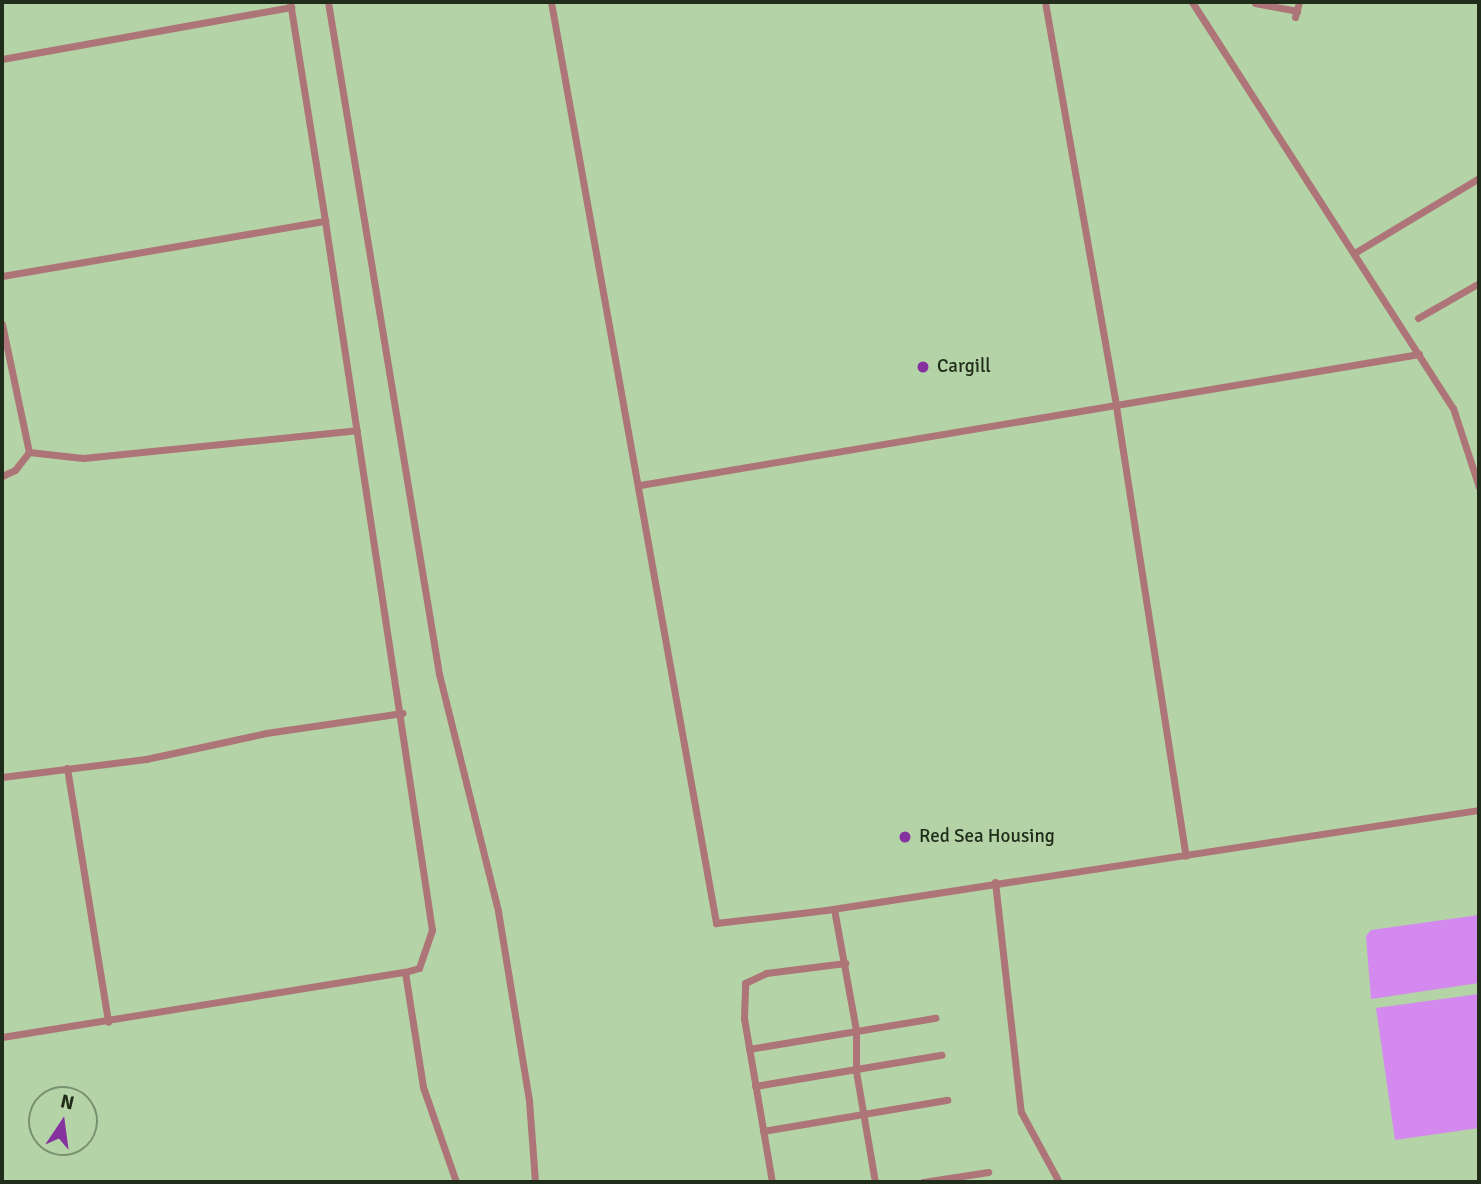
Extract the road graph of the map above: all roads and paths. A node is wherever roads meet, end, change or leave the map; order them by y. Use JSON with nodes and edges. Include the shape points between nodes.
{"nodes":[{"id":1,"x":328,"y":2,"type":"edge"},
{"id":2,"x":551,"y":2,"type":"edge"},
{"id":3,"x":1045,"y":2,"type":"edge"},
{"id":4,"x":1192,"y":2,"type":"edge"},
{"id":5,"x":1299,"y":2,"type":"edge"},
{"id":6,"x":1255,"y":3,"type":"edge"},
{"id":7,"x":291,"y":5,"type":"edge"},
{"id":8,"x":2,"y":59,"type":"edge"},
{"id":9,"x":1479,"y":178,"type":"edge"},
{"id":10,"x":326,"y":221,"type":"junction"},
{"id":11,"x":1356,"y":252,"type":"junction"},
{"id":12,"x":2,"y":275,"type":"edge"},
{"id":13,"x":1479,"y":282,"type":"edge"},
{"id":14,"x":1418,"y":318,"type":"dead end"},
{"id":15,"x":2,"y":324,"type":"edge"},
{"id":16,"x":1419,"y":354,"type":"junction"},
{"id":17,"x":1116,"y":406,"type":"junction"},
{"id":18,"x":357,"y":430,"type":"junction"},
{"id":19,"x":29,"y":452,"type":"junction"},
{"id":20,"x":1478,"y":472,"type":"edge"},
{"id":21,"x":2,"y":476,"type":"edge"},
{"id":22,"x":640,"y":485,"type":"junction"},
{"id":23,"x":1479,"y":487,"type":"edge"},
{"id":24,"x":403,"y":713,"type":"junction"},
{"id":25,"x":67,"y":768,"type":"junction"},
{"id":26,"x":2,"y":777,"type":"edge"},
{"id":27,"x":1479,"y":810,"type":"edge"},
{"id":28,"x":1186,"y":856,"type":"junction"},
{"id":29,"x":995,"y":882,"type":"junction"},
{"id":30,"x":834,"y":909,"type":"junction"},
{"id":31,"x":845,"y":963,"type":"junction"},
{"id":32,"x":405,"y":972,"type":"junction"},
{"id":33,"x":934,"y":1018,"type":"dead end"},
{"id":34,"x":108,"y":1022,"type":"junction"},
{"id":35,"x":856,"y":1030,"type":"junction"},
{"id":36,"x":2,"y":1038,"type":"edge"},
{"id":37,"x":749,"y":1049,"type":"junction"},
{"id":38,"x":941,"y":1055,"type":"dead end"},
{"id":39,"x":856,"y":1071,"type":"junction"},
{"id":40,"x":755,"y":1086,"type":"junction"},
{"id":41,"x":947,"y":1100,"type":"dead end"},
{"id":42,"x":863,"y":1114,"type":"junction"},
{"id":43,"x":763,"y":1131,"type":"junction"},
{"id":44,"x":988,"y":1172,"type":"dead end"},
{"id":45,"x":456,"y":1182,"type":"edge"},
{"id":46,"x":535,"y":1182,"type":"edge"},
{"id":47,"x":772,"y":1182,"type":"edge"},
{"id":48,"x":875,"y":1182,"type":"edge"},
{"id":49,"x":923,"y":1182,"type":"edge"},
{"id":50,"x":1059,"y":1182,"type":"edge"}],
"edges":[{"from":1,"to":46,"type":"street","via":[[439,674],[498,911],[529,1100]]},
{"from":2,"to":22,"type":"street"},
{"from":3,"to":17,"type":"street"},
{"from":4,"to":11,"type":"street"},
{"from":5,"to":6,"type":"street","via":[[1296,14]]},
{"from":7,"to":8,"type":"street"},
{"from":7,"to":10,"type":"street"},
{"from":9,"to":11,"type":"street"},
{"from":10,"to":12,"type":"street"},
{"from":10,"to":18,"type":"street"},
{"from":11,"to":16,"type":"street"},
{"from":13,"to":14,"type":"street"},
{"from":15,"to":19,"type":"street"},
{"from":16,"to":17,"type":"street"},
{"from":16,"to":20,"type":"street","via":[[1453,408]]},
{"from":17,"to":22,"type":"street"},
{"from":17,"to":28,"type":"street"},
{"from":18,"to":19,"type":"street","via":[[83,458]]},
{"from":18,"to":24,"type":"street"},
{"from":19,"to":21,"type":"street","via":[[15,470]]},
{"from":20,"to":23,"type":"street"},
{"from":22,"to":30,"type":"street","via":[[713,919],[720,925]]},
{"from":24,"to":25,"type":"street","via":[[266,733],[146,759]]},
{"from":24,"to":32,"type":"street","via":[[432,930],[419,968]]},
{"from":25,"to":26,"type":"street"},
{"from":25,"to":34,"type":"street"},
{"from":27,"to":28,"type":"street"},
{"from":28,"to":29,"type":"street"},
{"from":29,"to":30,"type":"street"},
{"from":29,"to":50,"type":"street","via":[[1021,1112]]},
{"from":30,"to":31,"type":"street"},
{"from":31,"to":35,"type":"street"},
{"from":31,"to":37,"type":"street","via":[[752,976],[742,997]]},
{"from":32,"to":34,"type":"street"},
{"from":32,"to":45,"type":"street","via":[[423,1087]]},
{"from":33,"to":35,"type":"street"},
{"from":34,"to":36,"type":"street"},
{"from":35,"to":37,"type":"street"},
{"from":35,"to":39,"type":"street"},
{"from":37,"to":40,"type":"street"},
{"from":38,"to":39,"type":"street"},
{"from":39,"to":40,"type":"street"},
{"from":39,"to":42,"type":"street"},
{"from":40,"to":43,"type":"street"},
{"from":41,"to":42,"type":"street"},
{"from":42,"to":43,"type":"street"},
{"from":42,"to":48,"type":"street"},
{"from":43,"to":47,"type":"street"},
{"from":44,"to":49,"type":"street"}]}
